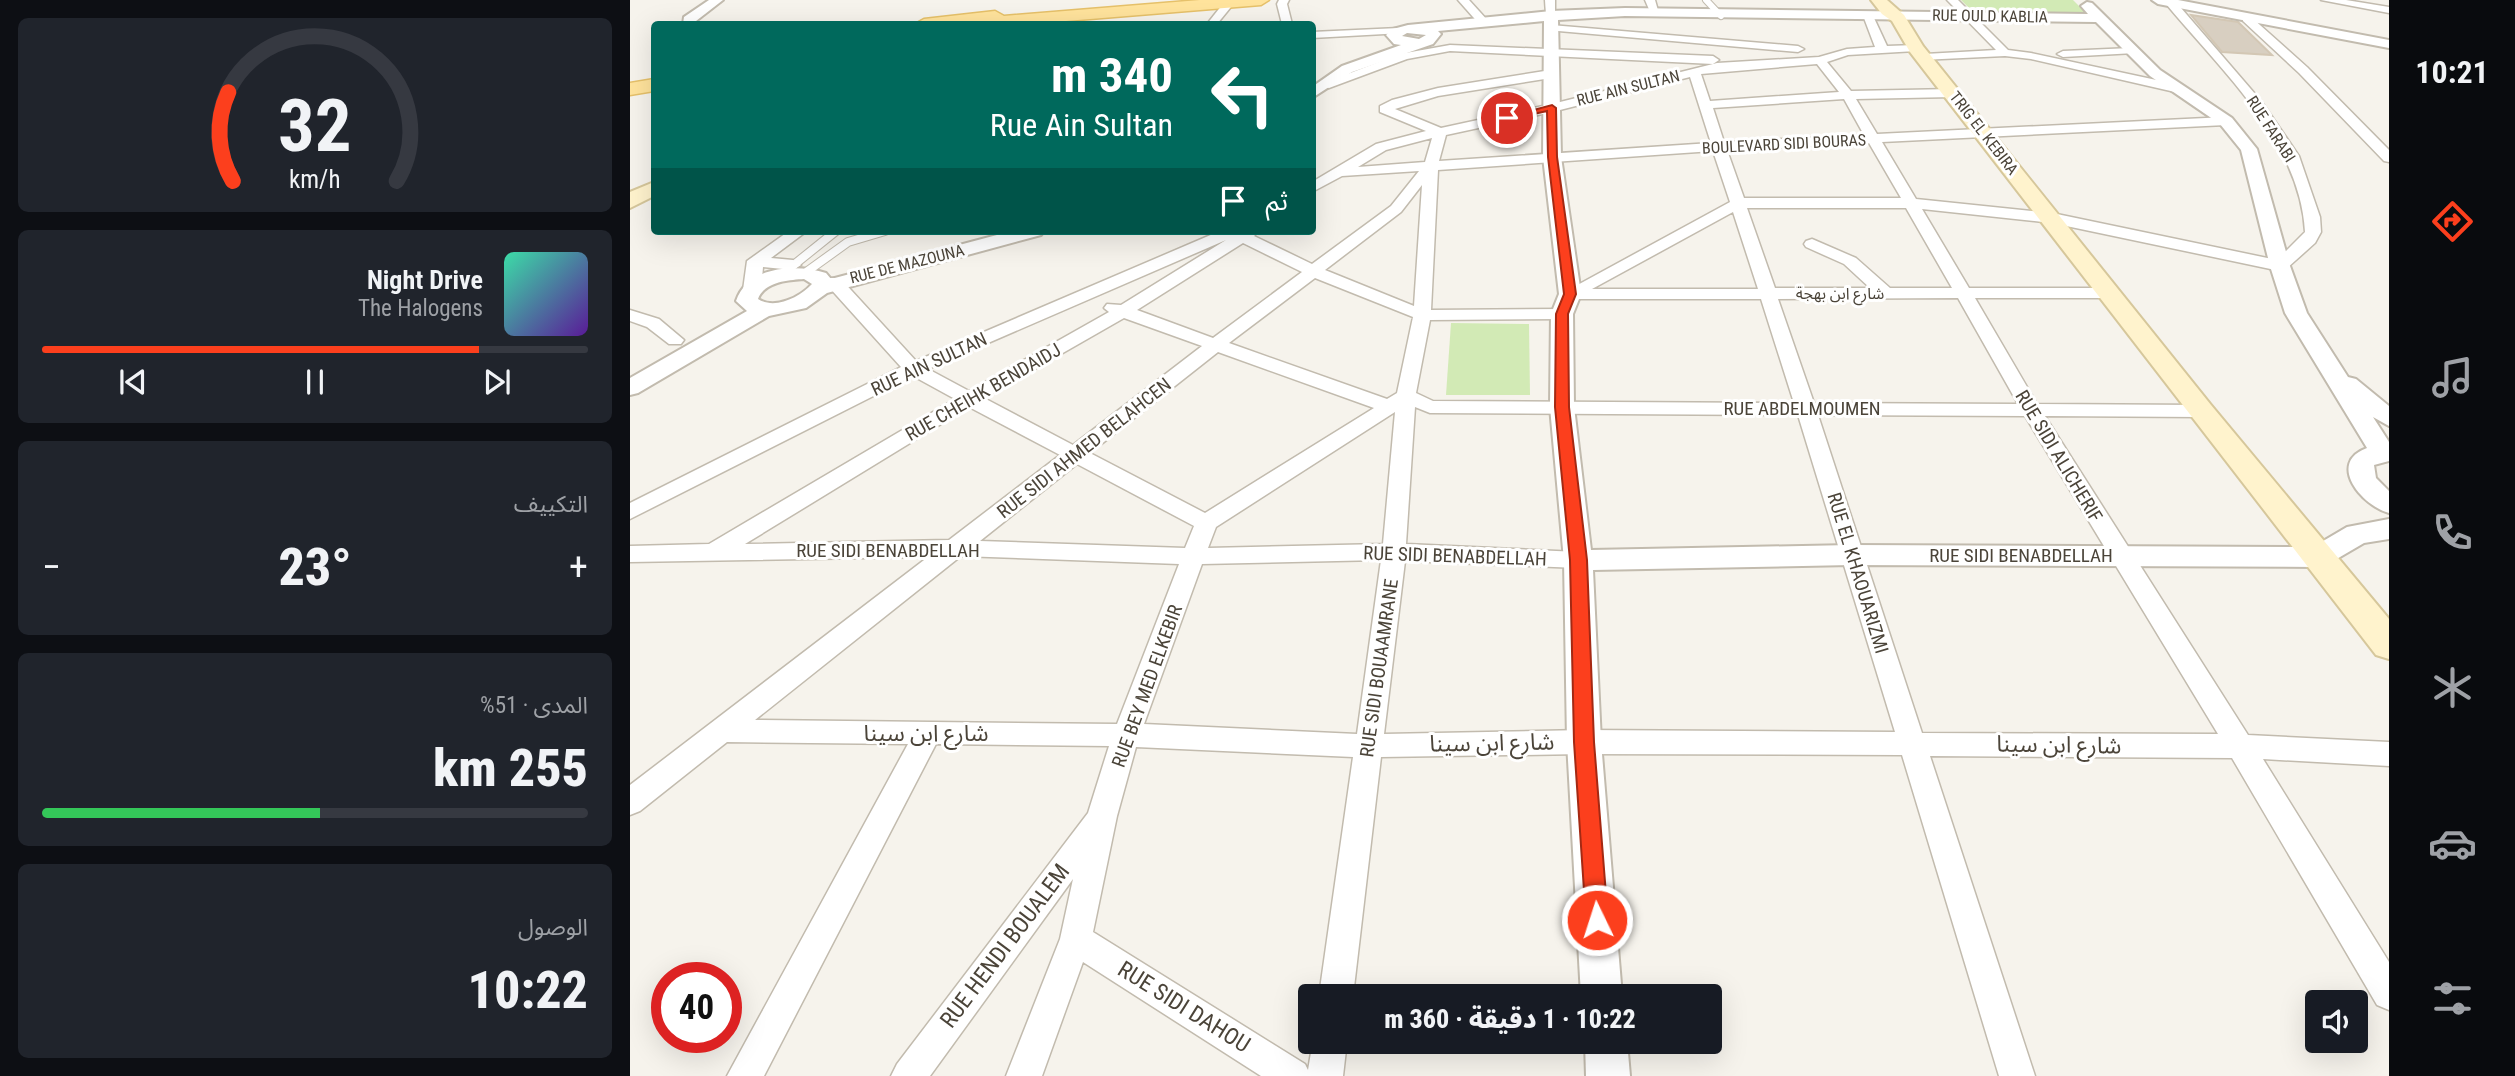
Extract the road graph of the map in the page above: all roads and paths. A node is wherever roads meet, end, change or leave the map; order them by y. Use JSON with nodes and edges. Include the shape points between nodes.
{"nodes":[{"id":1,"x":717,"y":0,"type":"edge"},
{"id":2,"x":1181,"y":0,"type":"edge"},
{"id":3,"x":1261,"y":0,"type":"edge"},
{"id":4,"x":1284,"y":0,"type":"edge"},
{"id":5,"x":1463,"y":0,"type":"edge"},
{"id":6,"x":1706,"y":0,"type":"edge"},
{"id":7,"x":1879,"y":0,"type":"edge"},
{"id":8,"x":1952,"y":0,"type":"edge"},
{"id":9,"x":2082,"y":0,"type":"edge"},
{"id":10,"x":2326,"y":0,"type":"edge"},
{"id":11,"x":1230,"y":2,"type":"junction"},
{"id":12,"x":2165,"y":2,"type":"edge"},
{"id":13,"x":1653,"y":6,"type":"edge"},
{"id":14,"x":2389,"y":10,"type":"edge"},
{"id":15,"x":1896,"y":12,"type":"edge"},
{"id":16,"x":1720,"y":14,"type":"junction"},
{"id":17,"x":1869,"y":18,"type":"junction"},
{"id":18,"x":1970,"y":18,"type":"junction"},
{"id":19,"x":2247,"y":19,"type":"junction"},
{"id":20,"x":2100,"y":20,"type":"junction"},
{"id":21,"x":690,"y":21,"type":"edge"},
{"id":22,"x":947,"y":21,"type":"edge"},
{"id":23,"x":1007,"y":21,"type":"edge"},
{"id":24,"x":1214,"y":21,"type":"edge"},
{"id":25,"x":1286,"y":21,"type":"edge"},
{"id":26,"x":1483,"y":23,"type":"junction"},
{"id":27,"x":1551,"y":32,"type":"edge"},
{"id":28,"x":1396,"y":33,"type":"junction"},
{"id":29,"x":1316,"y":35,"type":"edge"},
{"id":30,"x":1419,"y":36,"type":"junction"},
{"id":31,"x":2389,"y":44,"type":"edge"},
{"id":32,"x":1882,"y":49,"type":"junction"},
{"id":33,"x":2131,"y":51,"type":"junction"},
{"id":34,"x":1847,"y":52,"type":"junction"},
{"id":35,"x":1921,"y":53,"type":"junction"},
{"id":36,"x":2005,"y":53,"type":"junction"},
{"id":37,"x":2031,"y":56,"type":"junction"},
{"id":38,"x":1820,"y":60,"type":"junction"},
{"id":39,"x":1744,"y":64,"type":"junction"},
{"id":40,"x":1694,"y":72,"type":"junction"},
{"id":41,"x":2155,"y":73,"type":"junction"},
{"id":42,"x":2121,"y":75,"type":"junction"},
{"id":43,"x":1319,"y":81,"type":"edge"},
{"id":44,"x":651,"y":86,"type":"edge"},
{"id":45,"x":2175,"y":88,"type":"junction"},
{"id":46,"x":630,"y":89,"type":"edge"},
{"id":47,"x":1953,"y":93,"type":"junction"},
{"id":48,"x":1848,"y":95,"type":"junction"},
{"id":49,"x":1706,"y":105,"type":"junction"},
{"id":50,"x":1552,"y":108,"type":"junction"},
{"id":51,"x":2226,"y":121,"type":"junction"},
{"id":52,"x":1440,"y":132,"type":"junction"},
{"id":53,"x":2389,"y":132,"type":"edge"},
{"id":54,"x":1984,"y":133,"type":"junction"},
{"id":55,"x":2365,"y":134,"type":"junction"},
{"id":56,"x":1874,"y":140,"type":"junction"},
{"id":57,"x":1720,"y":146,"type":"junction"},
{"id":58,"x":1552,"y":157,"type":"junction"},
{"id":59,"x":2389,"y":158,"type":"edge"},
{"id":60,"x":1431,"y":165,"type":"junction"},
{"id":61,"x":1342,"y":172,"type":"junction"},
{"id":62,"x":1316,"y":186,"type":"edge"},
{"id":63,"x":651,"y":190,"type":"edge"},
{"id":64,"x":630,"y":201,"type":"edge"},
{"id":65,"x":1739,"y":203,"type":"junction"},
{"id":66,"x":1910,"y":203,"type":"junction"},
{"id":67,"x":2052,"y":218,"type":"junction"},
{"id":68,"x":793,"y":235,"type":"edge"},
{"id":69,"x":834,"y":235,"type":"edge"},
{"id":70,"x":872,"y":235,"type":"edge"},
{"id":71,"x":970,"y":235,"type":"edge"},
{"id":72,"x":1014,"y":235,"type":"edge"},
{"id":73,"x":1234,"y":235,"type":"edge"},
{"id":74,"x":1237,"y":235,"type":"edge"},
{"id":75,"x":1244,"y":235,"type":"edge"},
{"id":76,"x":2274,"y":235,"type":"junction"},
{"id":77,"x":2309,"y":240,"type":"junction"},
{"id":78,"x":1812,"y":244,"type":"dead end"},
{"id":79,"x":755,"y":261,"type":"junction"},
{"id":80,"x":2280,"y":266,"type":"junction"},
{"id":81,"x":1313,"y":271,"type":"junction"},
{"id":82,"x":808,"y":277,"type":"junction"},
{"id":83,"x":1884,"y":292,"type":"junction"},
{"id":84,"x":1960,"y":292,"type":"junction"},
{"id":85,"x":749,"y":293,"type":"junction"},
{"id":86,"x":1768,"y":293,"type":"junction"},
{"id":87,"x":2109,"y":293,"type":"junction"},
{"id":88,"x":1082,"y":296,"type":"junction"},
{"id":89,"x":1566,"y":304,"type":"junction"},
{"id":90,"x":767,"y":308,"type":"junction"},
{"id":91,"x":1122,"y":312,"type":"junction"},
{"id":92,"x":630,"y":315,"type":"edge"},
{"id":93,"x":1422,"y":315,"type":"junction"},
{"id":94,"x":675,"y":340,"type":"junction"},
{"id":95,"x":1215,"y":345,"type":"junction"},
{"id":96,"x":630,"y":368,"type":"edge"},
{"id":97,"x":914,"y":369,"type":"junction"},
{"id":98,"x":2332,"y":372,"type":"junction"},
{"id":99,"x":630,"y":388,"type":"edge"},
{"id":100,"x":968,"y":399,"type":"junction"},
{"id":101,"x":1408,"y":405,"type":"junction"},
{"id":102,"x":1562,"y":407,"type":"junction"},
{"id":103,"x":1806,"y":408,"type":"junction"},
{"id":104,"x":2031,"y":410,"type":"junction"},
{"id":105,"x":2201,"y":411,"type":"junction"},
{"id":106,"x":2386,"y":415,"type":"edge"},
{"id":107,"x":2386,"y":453,"type":"edge"},
{"id":108,"x":1078,"y":454,"type":"junction"},
{"id":109,"x":2379,"y":496,"type":"edge"},
{"id":110,"x":630,"y":512,"type":"edge"},
{"id":111,"x":1206,"y":523,"type":"junction"},
{"id":112,"x":2389,"y":529,"type":"edge"},
{"id":113,"x":2357,"y":534,"type":"junction"},
{"id":114,"x":955,"y":548,"type":"junction"},
{"id":115,"x":715,"y":552,"type":"junction"},
{"id":116,"x":1394,"y":552,"type":"junction"},
{"id":117,"x":630,"y":554,"type":"edge"},
{"id":118,"x":1194,"y":555,"type":"junction"},
{"id":119,"x":1851,"y":555,"type":"junction"},
{"id":120,"x":2119,"y":555,"type":"junction"},
{"id":121,"x":2318,"y":557,"type":"junction"},
{"id":122,"x":1578,"y":560,"type":"junction"},
{"id":123,"x":2389,"y":645,"type":"edge"},
{"id":124,"x":722,"y":731,"type":"junction"},
{"id":125,"x":928,"y":733,"type":"junction"},
{"id":126,"x":1126,"y":735,"type":"junction"},
{"id":127,"x":1584,"y":742,"type":"junction"},
{"id":128,"x":1912,"y":743,"type":"junction"},
{"id":129,"x":1368,"y":746,"type":"junction"},
{"id":130,"x":2240,"y":746,"type":"junction"},
{"id":131,"x":2389,"y":754,"type":"edge"},
{"id":132,"x":630,"y":802,"type":"edge"},
{"id":133,"x":1102,"y":816,"type":"junction"},
{"id":134,"x":1076,"y":939,"type":"junction"},
{"id":135,"x":1338,"y":984,"type":"edge"},
{"id":136,"x":1601,"y":984,"type":"edge"},
{"id":137,"x":2389,"y":993,"type":"edge"},
{"id":138,"x":1328,"y":1054,"type":"edge"},
{"id":139,"x":1607,"y":1054,"type":"edge"},
{"id":140,"x":745,"y":1076,"type":"edge"},
{"id":141,"x":909,"y":1076,"type":"edge"},
{"id":142,"x":1024,"y":1076,"type":"edge"},
{"id":143,"x":1293,"y":1076,"type":"edge"},
{"id":144,"x":1325,"y":1076,"type":"edge"},
{"id":145,"x":1608,"y":1076,"type":"edge"},
{"id":146,"x":2017,"y":1076,"type":"edge"}],
"edges":[{"from":1,"to":21,"type":"street"},
{"from":2,"to":22,"type":"main road"},
{"from":3,"to":11,"type":"main road"},
{"from":4,"to":25,"type":"street"},
{"from":5,"to":26,"type":"street"},
{"from":6,"to":16,"type":"lane"},
{"from":7,"to":15,"type":"main road","name":"TRIG EL KEBIRA"},
{"from":8,"to":18,"type":"street"},
{"from":9,"to":20,"type":"street"},
{"from":10,"to":14,"type":"street"},
{"from":11,"to":23,"type":"main road"},
{"from":11,"to":24,"type":"street"},
{"from":12,"to":19,"type":"street"},
{"from":12,"to":77,"type":"street","name":"RUE FARABI","via":[[2257,106],[2292,156],[2312,217]]},
{"from":13,"to":16,"type":"street","name":"RUE OULD KABLIA"},
{"from":13,"to":27,"type":"street","name":"RUE OULD KABLIA"},
{"from":15,"to":16,"type":"street","name":"RUE OULD KABLIA"},
{"from":15,"to":17,"type":"street","name":"RUE OULD KABLIA"},
{"from":15,"to":18,"type":"street","name":"RUE OULD KABLIA"},
{"from":15,"to":35,"type":"main road","name":"TRIG EL KEBIRA"},
{"from":16,"to":17,"type":"street","name":"RUE OULD KABLIA"},
{"from":16,"to":27,"type":"street","name":"RUE OULD KABLIA"},
{"from":17,"to":32,"type":"street"},
{"from":18,"to":20,"type":"street","name":"RUE OULD KABLIA"},
{"from":18,"to":36,"type":"street"},
{"from":19,"to":31,"type":"street"},
{"from":19,"to":55,"type":"street"},
{"from":20,"to":33,"type":"street"},
{"from":26,"to":27,"type":"street","name":"RUE OULD KABLIA"},
{"from":26,"to":30,"type":"street","name":"RUE OULD KABLIA"},
{"from":26,"to":30,"type":"street","name":"RUE OULD KABLIA","via":[[1434,37]]},
{"from":27,"to":34,"type":"street"},
{"from":27,"to":39,"type":"street"},
{"from":27,"to":43,"type":"street","via":[[1405,56]]},
{"from":27,"to":50,"type":"street"},
{"from":27,"to":52,"type":"street","via":[[1444,92],[1385,109]]},
{"from":28,"to":29,"type":"street"},
{"from":28,"to":30,"type":"street","via":[[1399,41]]},
{"from":28,"to":43,"type":"street","via":[[1329,65]]},
{"from":30,"to":43,"type":"street"},
{"from":32,"to":34,"type":"street","name":"RUE AIN SULTAN"},
{"from":32,"to":35,"type":"street","name":"RUE AIN SULTAN"},
{"from":33,"to":37,"type":"street"},
{"from":33,"to":41,"type":"street"},
{"from":34,"to":38,"type":"street","name":"RUE AIN SULTAN"},
{"from":35,"to":36,"type":"street","name":"RUE AIN SULTAN"},
{"from":35,"to":47,"type":"main road","name":"TRIG EL KEBIRA"},
{"from":36,"to":37,"type":"street","name":"RUE AIN SULTAN"},
{"from":37,"to":42,"type":"street"},
{"from":38,"to":39,"type":"street","name":"RUE AIN SULTAN"},
{"from":38,"to":48,"type":"street","name":"RUE SIDI ALICHERIF"},
{"from":39,"to":40,"type":"street","name":"RUE AIN SULTAN"},
{"from":40,"to":49,"type":"street","name":"RUE EL KHAOUARIZMI"},
{"from":40,"to":50,"type":"street","name":"RUE AIN SULTAN"},
{"from":41,"to":42,"type":"street"},
{"from":41,"to":45,"type":"street"},
{"from":42,"to":45,"type":"street"},
{"from":44,"to":46,"type":"main road"},
{"from":45,"to":51,"type":"street"},
{"from":47,"to":48,"type":"street"},
{"from":47,"to":54,"type":"main road","name":"TRIG EL KEBIRA"},
{"from":48,"to":49,"type":"street"},
{"from":48,"to":56,"type":"street","name":"RUE SIDI ALICHERIF"},
{"from":49,"to":57,"type":"street","name":"RUE EL KHAOUARIZMI"},
{"from":50,"to":52,"type":"street","name":"RUE AIN SULTAN"},
{"from":50,"to":58,"type":"street"},
{"from":51,"to":54,"type":"street","name":"BOULEVARD SIDI BOURAS"},
{"from":51,"to":76,"type":"street","via":[[2249,149]]},
{"from":52,"to":60,"type":"street","name":"RUE SIDI BOUAAMRANE"},
{"from":52,"to":61,"type":"street","name":"RUE AIN SULTAN","via":[[1381,147]]},
{"from":53,"to":55,"type":"street"},
{"from":54,"to":56,"type":"street","name":"BOULEVARD SIDI BOURAS"},
{"from":54,"to":67,"type":"main road","name":"TRIG EL KEBIRA"},
{"from":55,"to":59,"type":"street"},
{"from":56,"to":57,"type":"street","name":"BOULEVARD SIDI BOURAS"},
{"from":56,"to":66,"type":"street","name":"RUE SIDI ALICHERIF"},
{"from":57,"to":58,"type":"street","name":"BOULEVARD SIDI BOURAS"},
{"from":57,"to":65,"type":"street","name":"RUE EL KHAOUARIZMI"},
{"from":58,"to":60,"type":"street","name":"BOULEVARD SIDI BOURAS"},
{"from":58,"to":89,"type":"street"},
{"from":60,"to":61,"type":"street","name":"BOULEVARD SIDI BOURAS"},
{"from":60,"to":81,"type":"street","name":"RUE SIDI AHMED BELAHCEN","via":[[1396,209]]},
{"from":60,"to":93,"type":"street","name":"RUE SIDI BOUAAMRANE"},
{"from":61,"to":62,"type":"street","name":"RUE AIN SULTAN"},
{"from":63,"to":64,"type":"main road"},
{"from":65,"to":66,"type":"street"},
{"from":65,"to":86,"type":"street","name":"RUE EL KHAOUARIZMI"},
{"from":65,"to":89,"type":"street"},
{"from":66,"to":67,"type":"street"},
{"from":66,"to":84,"type":"street","name":"RUE SIDI ALICHERIF"},
{"from":67,"to":80,"type":"street"},
{"from":67,"to":87,"type":"main road","name":"TRIG EL KEBIRA"},
{"from":68,"to":79,"type":"street"},
{"from":69,"to":82,"type":"lane"},
{"from":70,"to":82,"type":"lane","via":[[848,242]]},
{"from":71,"to":82,"type":"street","name":"RUE DE MAZOUNA"},
{"from":72,"to":82,"type":"street","name":"RUE DE MAZOUNA"},
{"from":73,"to":88,"type":"street","name":"RUE AIN SULTAN"},
{"from":74,"to":91,"type":"street","name":"RUE CHEIHK BENDAIDJ"},
{"from":75,"to":81,"type":"street"},
{"from":76,"to":77,"type":"street"},
{"from":76,"to":80,"type":"street"},
{"from":77,"to":80,"type":"street"},
{"from":78,"to":83,"type":"street","via":[[1850,261]]},
{"from":79,"to":82,"type":"street"},
{"from":79,"to":85,"type":"street"},
{"from":80,"to":98,"type":"street","via":[[2296,313]]},
{"from":81,"to":93,"type":"street"},
{"from":81,"to":95,"type":"street","name":"RUE SIDI AHMED BELAHCEN"},
{"from":82,"to":85,"type":"street"},
{"from":82,"to":90,"type":"street","via":[[799,302]]},
{"from":82,"to":97,"type":"street"},
{"from":83,"to":84,"type":"street","name":"شارع ابن بهجة"},
{"from":83,"to":86,"type":"street","name":"شارع ابن بهجة"},
{"from":84,"to":87,"type":"street","name":"شارع ابن بهجة"},
{"from":84,"to":104,"type":"street","name":"RUE SIDI ALICHERIF"},
{"from":85,"to":90,"type":"street","via":[[751,305]]},
{"from":85,"to":94,"type":"street"},
{"from":86,"to":89,"type":"street","name":"شارع ابن بهجة"},
{"from":86,"to":103,"type":"street","name":"RUE EL KHAOUARIZMI"},
{"from":87,"to":105,"type":"main road","name":"TRIG EL KEBIRA"},
{"from":88,"to":91,"type":"street"},
{"from":88,"to":97,"type":"street","name":"RUE AIN SULTAN"},
{"from":89,"to":93,"type":"street","name":"شارع ابن بهجة"},
{"from":89,"to":102,"type":"street"},
{"from":90,"to":99,"type":"street"},
{"from":91,"to":95,"type":"street"},
{"from":91,"to":100,"type":"street","name":"RUE CHEIHK BENDAIDJ"},
{"from":92,"to":94,"type":"street","via":[[653,323]]},
{"from":93,"to":101,"type":"street","name":"RUE SIDI BOUAAMRANE"},
{"from":94,"to":96,"type":"street"},
{"from":95,"to":101,"type":"street"},
{"from":95,"to":108,"type":"street","name":"RUE SIDI AHMED BELAHCEN"},
{"from":97,"to":100,"type":"street"},
{"from":97,"to":110,"type":"street","name":"RUE AIN SULTAN"},
{"from":98,"to":106,"type":"street"},
{"from":98,"to":107,"type":"street"},
{"from":100,"to":108,"type":"street"},
{"from":100,"to":115,"type":"street","name":"RUE CHEIHK BENDAIDJ"},
{"from":101,"to":102,"type":"street","name":"RUE ABDELMOUMEN"},
{"from":101,"to":111,"type":"street"},
{"from":101,"to":116,"type":"street","name":"RUE SIDI BOUAAMRANE"},
{"from":102,"to":103,"type":"street","name":"RUE ABDELMOUMEN"},
{"from":102,"to":122,"type":"street"},
{"from":103,"to":104,"type":"street","name":"RUE ABDELMOUMEN"},
{"from":103,"to":119,"type":"street","name":"RUE EL KHAOUARIZMI"},
{"from":104,"to":105,"type":"street","name":"RUE ABDELMOUMEN"},
{"from":104,"to":120,"type":"street","name":"RUE SIDI ALICHERIF"},
{"from":105,"to":121,"type":"main road","name":"TRIG EL KEBIRA"},
{"from":107,"to":109,"type":"street","via":[[2370,456],[2359,469],[2361,479]]},
{"from":108,"to":111,"type":"street"},
{"from":108,"to":114,"type":"street","name":"RUE SIDI AHMED BELAHCEN"},
{"from":109,"to":113,"type":"street","via":[[2360,511]]},
{"from":111,"to":118,"type":"street","name":"RUE BEY MED ELKEBIR"},
{"from":112,"to":113,"type":"street"},
{"from":113,"to":121,"type":"street"},
{"from":114,"to":115,"type":"street","name":"RUE SIDI BENABDELLAH"},
{"from":114,"to":118,"type":"street","name":"RUE SIDI BENABDELLAH"},
{"from":114,"to":124,"type":"street","name":"RUE SIDI AHMED BELAHCEN"},
{"from":115,"to":117,"type":"street","name":"RUE SIDI BENABDELLAH"},
{"from":116,"to":118,"type":"street","name":"RUE SIDI BENABDELLAH"},
{"from":116,"to":122,"type":"street","name":"RUE SIDI BENABDELLAH"},
{"from":116,"to":129,"type":"street","name":"RUE SIDI BOUAAMRANE"},
{"from":118,"to":126,"type":"street","name":"RUE BEY MED ELKEBIR"},
{"from":119,"to":120,"type":"street","name":"RUE SIDI BENABDELLAH"},
{"from":119,"to":122,"type":"street","name":"RUE SIDI BENABDELLAH"},
{"from":119,"to":128,"type":"street","name":"RUE EL KHAOUARIZMI"},
{"from":120,"to":121,"type":"street","name":"RUE SIDI BENABDELLAH"},
{"from":120,"to":130,"type":"street","name":"RUE SIDI ALICHERIF"},
{"from":121,"to":123,"type":"main road","name":"TRIG EL KEBIRA"},
{"from":122,"to":127,"type":"street"},
{"from":124,"to":125,"type":"street","name":"شارع ابن سينا"},
{"from":124,"to":132,"type":"street","name":"RUE SIDI AHMED BELAHCEN"},
{"from":125,"to":126,"type":"street","name":"شارع ابن سينا"},
{"from":125,"to":140,"type":"street"},
{"from":126,"to":129,"type":"street","name":"شارع ابن سينا"},
{"from":126,"to":133,"type":"street","name":"RUE BEY MED ELKEBIR"},
{"from":127,"to":128,"type":"street","name":"شارع ابن سينا"},
{"from":127,"to":129,"type":"street","name":"شارع ابن سينا"},
{"from":127,"to":136,"type":"street"},
{"from":128,"to":130,"type":"street","name":"شارع ابن سينا"},
{"from":128,"to":146,"type":"street","name":"RUE EL KHAOUARIZMI"},
{"from":129,"to":135,"type":"street","name":"RUE SIDI BOUAAMRANE"},
{"from":130,"to":131,"type":"street","name":"شارع ابن سينا"},
{"from":130,"to":137,"type":"street","name":"RUE SIDI ALICHERIF"},
{"from":133,"to":134,"type":"street","name":"RUE BEY MED ELKEBIR"},
{"from":133,"to":141,"type":"street","name":"RUE HENDI BOUALEM"},
{"from":134,"to":142,"type":"street","name":"RUE BEY MED ELKEBIR"},
{"from":134,"to":143,"type":"street","name":"RUE SIDI DAHOU"},
{"from":138,"to":144,"type":"street"},
{"from":139,"to":145,"type":"street"}]}
